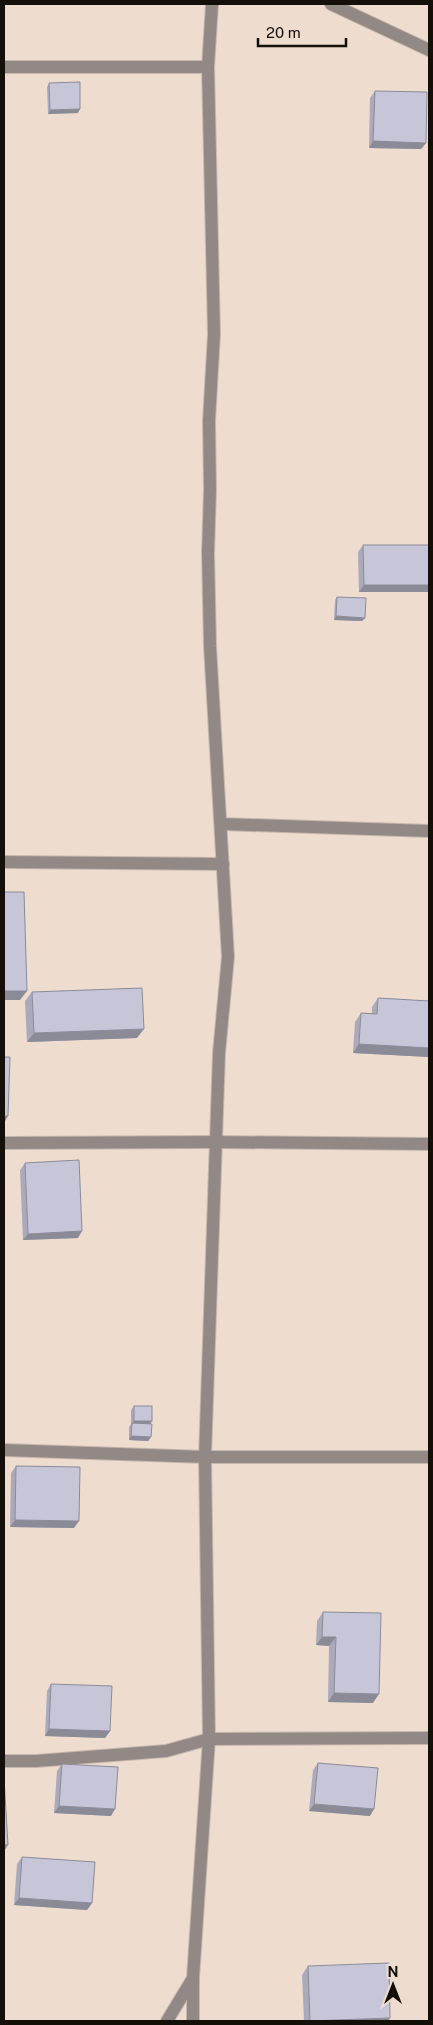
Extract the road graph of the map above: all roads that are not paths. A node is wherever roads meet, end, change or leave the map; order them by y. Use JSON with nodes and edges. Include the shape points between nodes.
{"nodes":[{"id":1,"x":212,"y":4,"type":"edge"},
{"id":2,"x":331,"y":4,"type":"edge"},
{"id":3,"x":429,"y":50,"type":"edge"},
{"id":4,"x":208,"y":66,"type":"junction"},
{"id":5,"x":4,"y":67,"type":"edge"},
{"id":6,"x":222,"y":824,"type":"junction"},
{"id":7,"x":429,"y":831,"type":"edge"},
{"id":8,"x":4,"y":862,"type":"edge"},
{"id":9,"x":223,"y":864,"type":"junction"},
{"id":10,"x":215,"y":1142,"type":"junction"},
{"id":11,"x":4,"y":1143,"type":"edge"},
{"id":12,"x":429,"y":1144,"type":"edge"},
{"id":13,"x":4,"y":1450,"type":"edge"},
{"id":14,"x":205,"y":1456,"type":"junction"},
{"id":15,"x":429,"y":1457,"type":"edge"},
{"id":16,"x":429,"y":1738,"type":"edge"},
{"id":17,"x":209,"y":1739,"type":"junction"},
{"id":18,"x":4,"y":1761,"type":"edge"},
{"id":19,"x":193,"y":1978,"type":"junction"},
{"id":20,"x":167,"y":2021,"type":"edge"},
{"id":21,"x":194,"y":2021,"type":"edge"}],
"edges":[{"from":1,"to":4,"type":"street"},
{"from":2,"to":3,"type":"street"},
{"from":4,"to":5,"type":"street"},
{"from":4,"to":6,"type":"street","via":[[214,334],[209,421],[208,553],[210,646]]},
{"from":6,"to":7,"type":"street"},
{"from":6,"to":9,"type":"street"},
{"from":8,"to":9,"type":"street"},
{"from":9,"to":10,"type":"street","via":[[228,956]]},
{"from":10,"to":11,"type":"street"},
{"from":10,"to":12,"type":"street"},
{"from":10,"to":14,"type":"street"},
{"from":13,"to":14,"type":"street"},
{"from":14,"to":15,"type":"street"},
{"from":14,"to":17,"type":"street"},
{"from":16,"to":17,"type":"street"},
{"from":17,"to":18,"type":"street","via":[[166,1751]]},
{"from":17,"to":19,"type":"street"},
{"from":19,"to":20,"type":"street"},
{"from":19,"to":21,"type":"street"}]}
